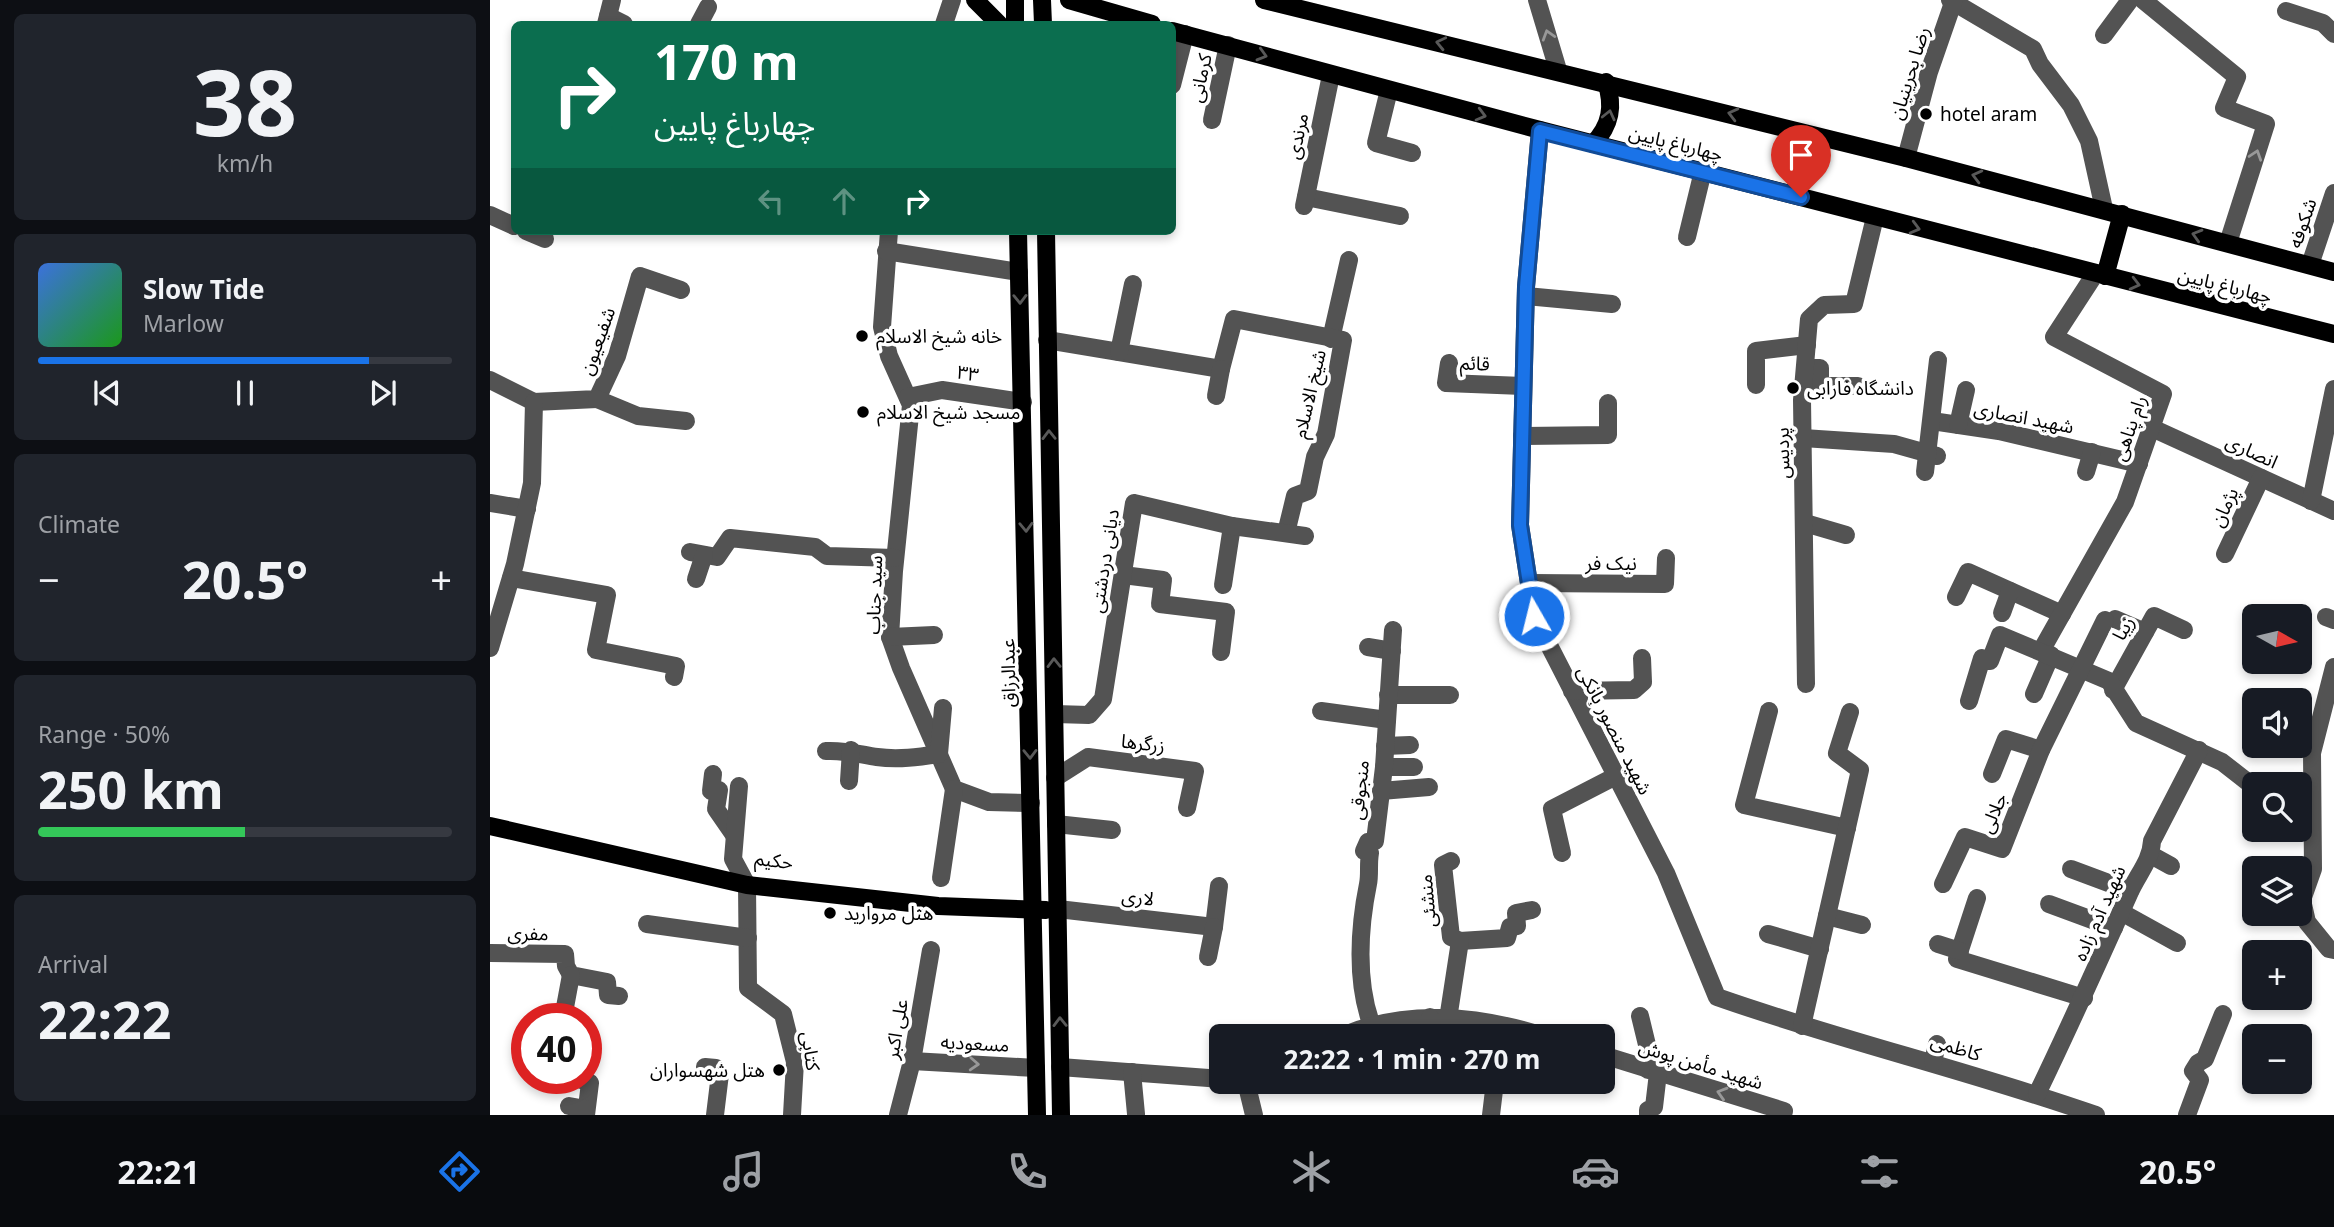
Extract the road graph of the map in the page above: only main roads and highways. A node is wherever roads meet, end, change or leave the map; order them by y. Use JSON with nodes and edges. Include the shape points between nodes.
{"nodes":[{"id":1,"x":975,"y":0,"type":"edge"},
{"id":2,"x":1015,"y":0,"type":"edge"},
{"id":3,"x":1042,"y":0,"type":"edge"},
{"id":4,"x":1069,"y":0,"type":"edge"},
{"id":5,"x":1264,"y":0,"type":"edge"},
{"id":6,"x":1300,"y":0,"type":"edge"},
{"id":7,"x":1326,"y":16,"type":"junction"},
{"id":8,"x":996,"y":21,"type":"edge"},
{"id":9,"x":1015,"y":21,"type":"edge"},
{"id":10,"x":1042,"y":21,"type":"edge"},
{"id":11,"x":1142,"y":21,"type":"edge"},
{"id":12,"x":1177,"y":34,"type":"edge"},
{"id":13,"x":1606,"y":82,"type":"junction"},
{"id":14,"x":1593,"y":144,"type":"junction"},
{"id":15,"x":2122,"y":214,"type":"junction"},
{"id":16,"x":1018,"y":235,"type":"edge"},
{"id":17,"x":1046,"y":235,"type":"edge"},
{"id":18,"x":1056,"y":235,"type":"edge"},
{"id":19,"x":2334,"y":272,"type":"edge"},
{"id":20,"x":2100,"y":275,"type":"junction"},
{"id":21,"x":1047,"y":306,"type":"junction"},
{"id":22,"x":2334,"y":334,"type":"edge"},
{"id":23,"x":490,"y":826,"type":"edge"},
{"id":24,"x":1034,"y":906,"type":"junction"},
{"id":25,"x":1058,"y":906,"type":"junction"},
{"id":26,"x":1037,"y":1115,"type":"edge"},
{"id":27,"x":1061,"y":1115,"type":"edge"}],
"edges":[{"from":1,"to":8,"type":"main road"},
{"from":2,"to":9,"type":"main road"},
{"from":3,"to":10,"type":"main road"},
{"from":4,"to":11,"type":"main road"},
{"from":5,"to":7,"type":"main road","name":"چهارباغ پایین"},
{"from":6,"to":7,"type":"main road"},
{"from":13,"to":7,"type":"main road","name":"چهارباغ پایین","one_way":true},
{"from":12,"to":14,"type":"main road","name":"چهارباغ پایین","one_way":true},
{"from":14,"to":13,"type":"main road","one_way":true,"via":[[1609,118],[1612,100]]},
{"from":15,"to":13,"type":"main road","name":"چهارباغ پایین","one_way":true},
{"from":14,"to":20,"type":"main road","name":"چهارباغ پایین","one_way":true},
{"from":19,"to":15,"type":"main road","name":"چهارباغ پایین","one_way":true},
{"from":15,"to":20,"type":"main road"},
{"from":16,"to":24,"type":"main road","name":"عبدالرزاق","one_way":true},
{"from":17,"to":21,"type":"main road"},
{"from":18,"to":21,"type":"main road"},
{"from":20,"to":22,"type":"main road","name":"چهارباغ پایین","one_way":true},
{"from":25,"to":21,"type":"main road","one_way":true},
{"from":23,"to":24,"type":"main road","name":"حکیم","via":[[747,885],[938,906]]},
{"from":24,"to":25,"type":"main road"},
{"from":24,"to":26,"type":"main road","name":"عبدالرزاق"},
{"from":27,"to":25,"type":"main road","one_way":true}]}
